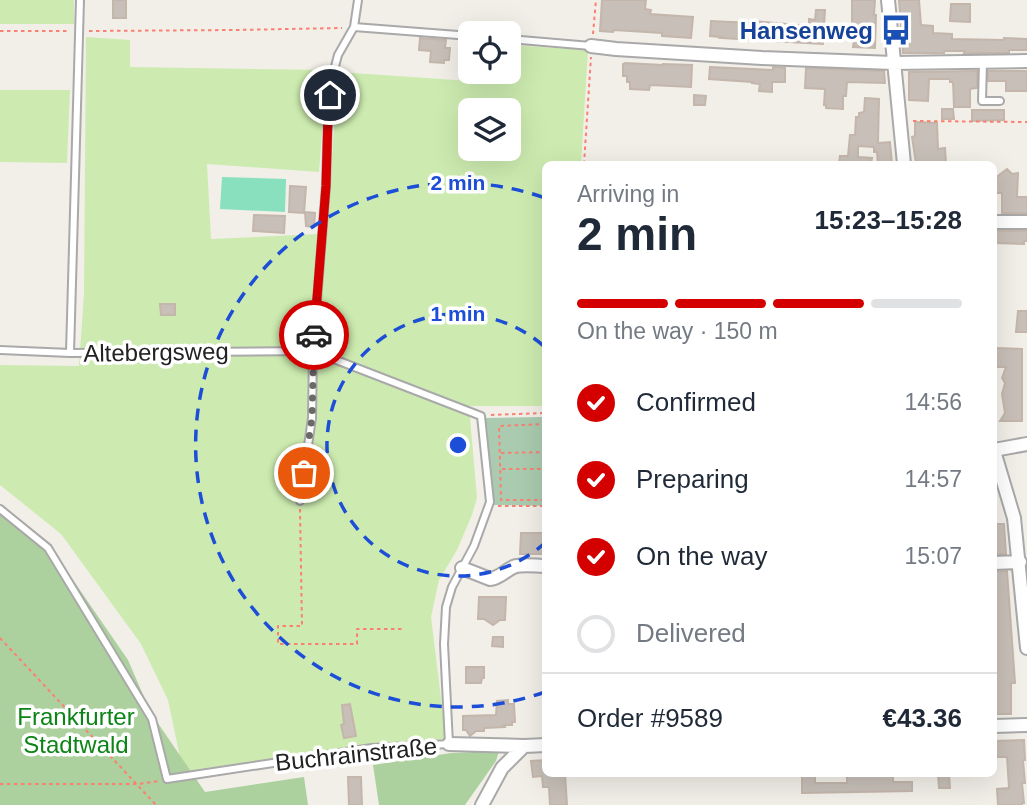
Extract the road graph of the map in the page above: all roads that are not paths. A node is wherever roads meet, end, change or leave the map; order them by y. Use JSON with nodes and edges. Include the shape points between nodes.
{"nodes":[{"id":1,"x":80,"y":0,"type":"edge"},
{"id":2,"x":358,"y":0,"type":"edge"},
{"id":3,"x":887,"y":0,"type":"edge"},
{"id":4,"x":354,"y":27,"type":"junction"},
{"id":5,"x":458,"y":35,"type":"edge"},
{"id":6,"x":521,"y":40,"type":"edge"},
{"id":7,"x":591,"y":46,"type":"joint"},
{"id":8,"x":982,"y":61,"type":"junction"},
{"id":9,"x":1027,"y":61,"type":"edge"},
{"id":10,"x":893,"y":63,"type":"junction"},
{"id":11,"x":1000,"y":101,"type":"dead end"},
{"id":12,"x":904,"y":161,"type":"edge"},
{"id":13,"x":997,"y":222,"type":"edge"},
{"id":14,"x":1027,"y":222,"type":"edge"},
{"id":15,"x":0,"y":351,"type":"edge"},
{"id":16,"x":313,"y":351,"type":"junction"},
{"id":17,"x":70,"y":353,"type":"junction"},
{"id":18,"x":1027,"y":444,"type":"edge"},
{"id":19,"x":997,"y":449,"type":"edge"},
{"id":20,"x":997,"y":460,"type":"edge"},
{"id":21,"x":300,"y":500,"type":"road end"},
{"id":22,"x":0,"y":509,"type":"edge"},
{"id":23,"x":1020,"y":562,"type":"junction"},
{"id":24,"x":997,"y":563,"type":"edge"},
{"id":25,"x":542,"y":566,"type":"edge"},
{"id":26,"x":462,"y":568,"type":"junction"},
{"id":27,"x":1027,"y":648,"type":"edge"},
{"id":28,"x":1027,"y":725,"type":"edge"},
{"id":29,"x":997,"y":726,"type":"edge"},
{"id":30,"x":449,"y":744,"type":"junction"},
{"id":31,"x":542,"y":745,"type":"edge"},
{"id":32,"x":524,"y":746,"type":"junction"},
{"id":33,"x":482,"y":805,"type":"edge"}],
"edges":[{"from":1,"to":17,"type":"lane"},
{"from":2,"to":4,"type":"lane"},
{"from":3,"to":10,"type":"street"},
{"from":4,"to":5,"type":"lane"},
{"from":4,"to":16,"type":"lane","via":[[338,55],[329,102]]},
{"from":6,"to":7,"type":"lane"},
{"from":7,"to":10,"type":"street"},
{"from":8,"to":9,"type":"street"},
{"from":8,"to":10,"type":"street"},
{"from":8,"to":11,"type":"lane","via":[[982,101]]},
{"from":10,"to":12,"type":"street"},
{"from":13,"to":14,"type":"street"},
{"from":15,"to":17,"type":"lane","name":"Altebergsweg"},
{"from":16,"to":17,"type":"lane","name":"Altebergsweg"},
{"from":16,"to":21,"type":"lane","via":[[312,418]]},
{"from":16,"to":26,"type":"lane","name":"Altebergsweg","via":[[481,416],[490,502]]},
{"from":18,"to":19,"type":"street"},
{"from":20,"to":23,"type":"street","via":[[1014,518]]},
{"from":22,"to":30,"type":"lane","name":"Buchrainstraße","via":[[48,548],[152,719],[167,779],[372,748]]},
{"from":23,"to":24,"type":"street"},
{"from":23,"to":27,"type":"street"},
{"from":25,"to":26,"type":"street","via":[[514,567],[490,579]]},
{"from":26,"to":30,"type":"lane","via":[[449,595],[445,622]]},
{"from":28,"to":29,"type":"street"},
{"from":30,"to":32,"type":"street","name":"Buchrainstraße"},
{"from":31,"to":32,"type":"street","name":"Buchrainstraße"},
{"from":32,"to":33,"type":"street","via":[[502,768]]}]}
